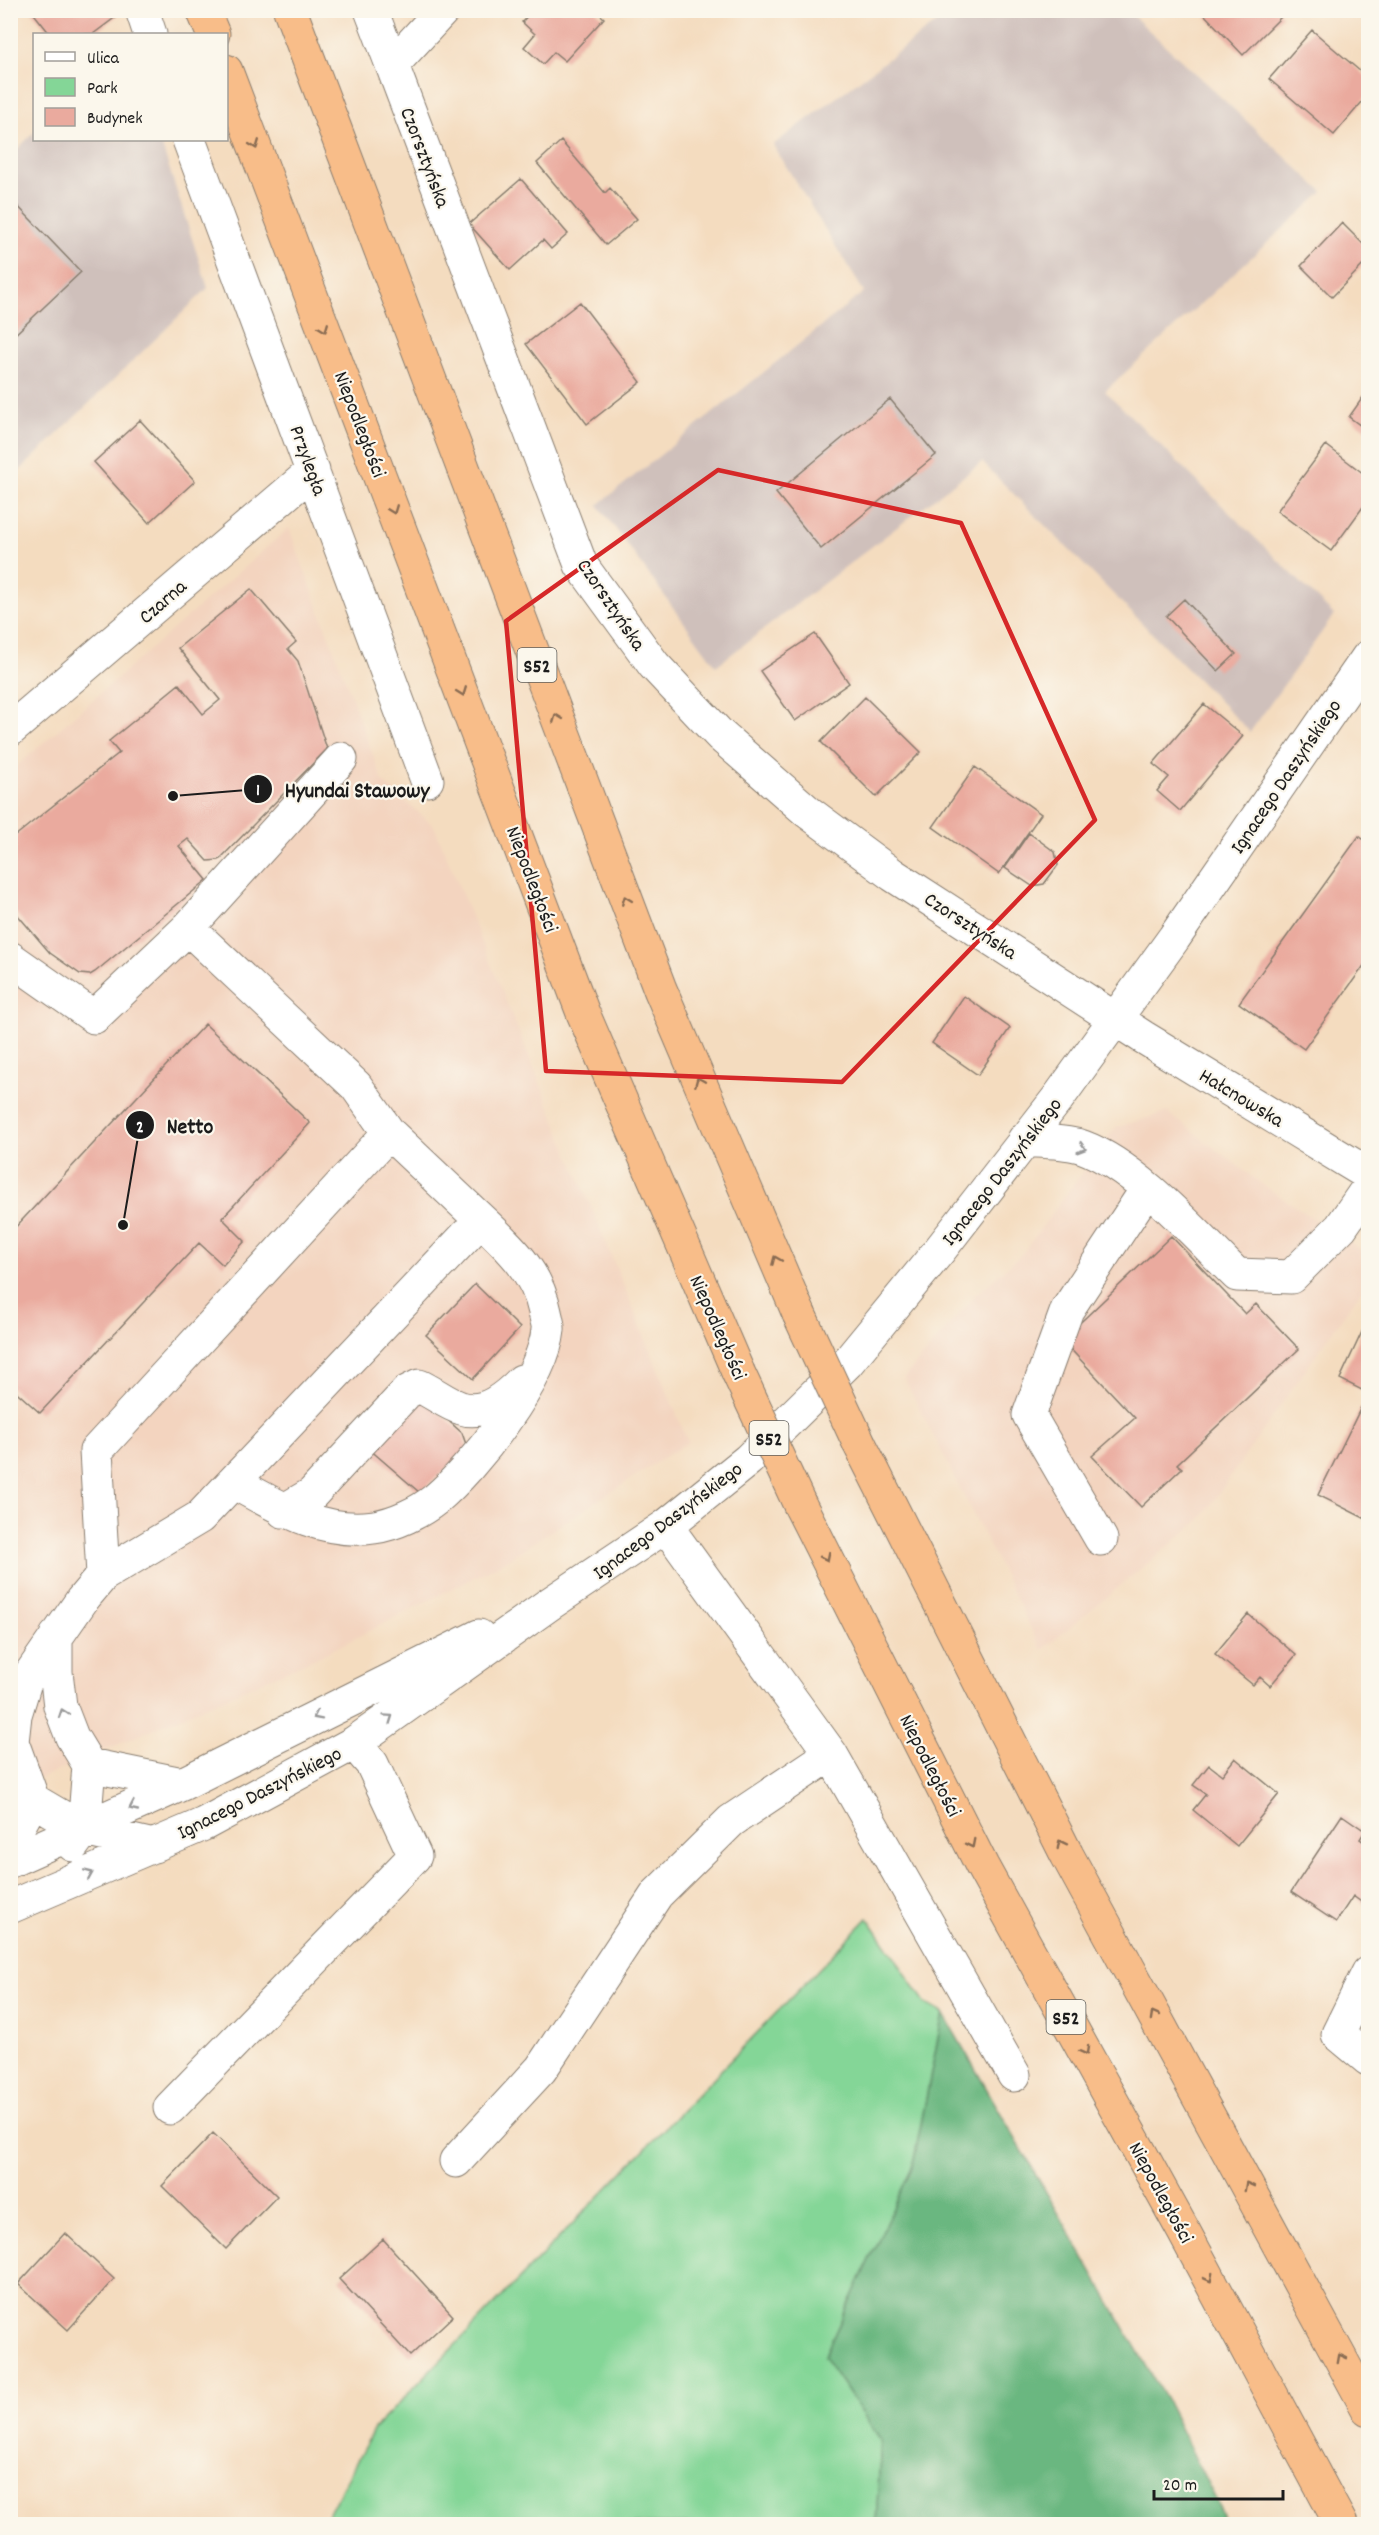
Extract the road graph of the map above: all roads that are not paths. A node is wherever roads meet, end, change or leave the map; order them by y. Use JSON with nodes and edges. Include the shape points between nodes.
{"nodes":[{"id":1,"x":142,"y":10,"type":"edge"},
{"id":2,"x":203,"y":10,"type":"edge"},
{"id":3,"x":290,"y":10,"type":"edge"},
{"id":4,"x":371,"y":10,"type":"edge"},
{"id":5,"x":443,"y":10,"type":"edge"},
{"id":6,"x":150,"y":33,"type":"edge"},
{"id":7,"x":213,"y":33,"type":"edge"},
{"id":8,"x":392,"y":65,"type":"junction"},
{"id":9,"x":228,"y":76,"type":"edge"},
{"id":10,"x":189,"y":141,"type":"edge"},
{"id":11,"x":313,"y":471,"type":"junction"},
{"id":12,"x":1368,"y":657,"type":"edge"},
{"id":13,"x":10,"y":730,"type":"edge"},
{"id":14,"x":341,"y":759,"type":"dead end"},
{"id":15,"x":427,"y":780,"type":"dead end"},
{"id":16,"x":188,"y":928,"type":"junction"},
{"id":17,"x":10,"y":958,"type":"edge"},
{"id":18,"x":1115,"y":1020,"type":"junction"},
{"id":19,"x":389,"y":1133,"type":"junction"},
{"id":20,"x":1024,"y":1140,"type":"junction"},
{"id":21,"x":1368,"y":1174,"type":"edge"},
{"id":22,"x":1368,"y":1188,"type":"edge"},
{"id":23,"x":1147,"y":1189,"type":"junction"},
{"id":24,"x":481,"y":1220,"type":"junction"},
{"id":25,"x":538,"y":1366,"type":"junction"},
{"id":26,"x":233,"y":1482,"type":"junction"},
{"id":27,"x":284,"y":1511,"type":"junction"},
{"id":28,"x":666,"y":1526,"type":"junction"},
{"id":29,"x":1101,"y":1539,"type":"dead end"},
{"id":30,"x":103,"y":1575,"type":"junction"},
{"id":31,"x":548,"y":1605,"type":"junction"},
{"id":32,"x":56,"y":1636,"type":"junction"},
{"id":33,"x":354,"y":1743,"type":"junction"},
{"id":34,"x":831,"y":1754,"type":"junction"},
{"id":35,"x":88,"y":1765,"type":"junction"},
{"id":36,"x":183,"y":1784,"type":"junction"},
{"id":37,"x":33,"y":1800,"type":"junction"},
{"id":38,"x":84,"y":1830,"type":"junction"},
{"id":39,"x":10,"y":1842,"type":"edge"},
{"id":40,"x":154,"y":1846,"type":"junction"},
{"id":41,"x":10,"y":1861,"type":"edge"},
{"id":42,"x":23,"y":1902,"type":"edge"},
{"id":43,"x":1368,"y":1973,"type":"edge"},
{"id":44,"x":1368,"y":2059,"type":"edge"},
{"id":45,"x":1014,"y":2075,"type":"dead end"},
{"id":46,"x":170,"y":2108,"type":"dead end"},
{"id":47,"x":456,"y":2161,"type":"dead end"},
{"id":48,"x":1368,"y":2409,"type":"edge"},
{"id":49,"x":1341,"y":2524,"type":"edge"}],
"edges":[{"from":1,"to":6,"type":"street"},
{"from":2,"to":7,"type":"highway"},
{"from":48,"to":3,"type":"highway","number":"S52","one_way":true,"bridge":true,"via":[[1067,1855],[860,1444],[800,1314],[660,989]]},
{"from":4,"to":8,"type":"street","name":"Czorsztyńska"},
{"from":5,"to":8,"type":"street"},
{"from":8,"to":18,"type":"street","name":"Czorsztyńska","via":[[581,565],[654,665],[720,735],[808,812],[893,875]]},
{"from":9,"to":49,"type":"highway","name":"Niepodległości","number":"S52","one_way":true,"bridge":true,"via":[[583,1013],[738,1372],[800,1505],[982,1866]]},
{"from":10,"to":11,"type":"street","name":"Przyległa"},
{"from":11,"to":13,"type":"street","name":"Czarna"},
{"from":11,"to":15,"type":"street","name":"Przyległa"},
{"from":12,"to":18,"type":"street","name":"Ignacego Daszyńskiego"},
{"from":14,"to":16,"type":"street"},
{"from":16,"to":17,"type":"street","via":[[94,1017]]},
{"from":16,"to":19,"type":"street","via":[[356,1086]]},
{"from":18,"to":20,"type":"street","name":"Ignacego Daszyńskiego"},
{"from":18,"to":21,"type":"street","name":"Hałcnowska"},
{"from":19,"to":24,"type":"street"},
{"from":19,"to":30,"type":"street","via":[[96,1451]]},
{"from":20,"to":23,"type":"street","one_way":true,"via":[[1081,1146],[1110,1160]]},
{"from":20,"to":28,"type":"street","name":"Ignacego Daszyńskiego","via":[[847,1363],[748,1460]]},
{"from":22,"to":23,"type":"street","via":[[1341,1227],[1291,1277],[1237,1275]]},
{"from":23,"to":29,"type":"street","via":[[1067,1310],[1029,1414]]},
{"from":24,"to":25,"type":"street","via":[[527,1268],[542,1297],[548,1329]]},
{"from":24,"to":26,"type":"street"},
{"from":25,"to":27,"type":"street","via":[[506,1397],[484,1408],[462,1409],[419,1386],[407,1392],[312,1494]]},
{"from":25,"to":27,"type":"street","via":[[501,1429],[436,1499],[412,1514],[374,1527],[326,1526]]},
{"from":26,"to":27,"type":"street"},
{"from":26,"to":30,"type":"street","via":[[200,1517]]},
{"from":28,"to":31,"type":"street","name":"Ignacego Daszyńskiego"},
{"from":28,"to":34,"type":"street"},
{"from":30,"to":32,"type":"street"},
{"from":33,"to":31,"type":"street","name":"Ignacego Daszyńskiego","one_way":true},
{"from":31,"to":36,"type":"street","name":"Ignacego Daszyńskiego","one_way":true,"via":[[425,1661]]},
{"from":35,"to":32,"type":"street","one_way":true,"via":[[60,1706]]},
{"from":32,"to":37,"type":"street","via":[[25,1682],[15,1715],[12,1742]]},
{"from":33,"to":40,"type":"street","name":"Ignacego Daszyńskiego","via":[[204,1824]]},
{"from":33,"to":46,"type":"street","via":[[372,1764],[415,1856]]},
{"from":34,"to":45,"type":"street"},
{"from":34,"to":47,"type":"street","via":[[731,1821],[657,1894],[541,2069]]},
{"from":35,"to":36,"type":"street"},
{"from":35,"to":38,"type":"street"},
{"from":36,"to":38,"type":"street","name":"Ignacego Daszyńskiego","one_way":true},
{"from":37,"to":38,"type":"street"},
{"from":37,"to":39,"type":"street"},
{"from":38,"to":40,"type":"street"},
{"from":38,"to":41,"type":"street","name":"Ignacego Daszyńskiego"},
{"from":38,"to":42,"type":"street"},
{"from":42,"to":40,"type":"street","name":"Ignacego Daszyńskiego","one_way":true},
{"from":43,"to":44,"type":"street","via":[[1338,2034]]}]}
